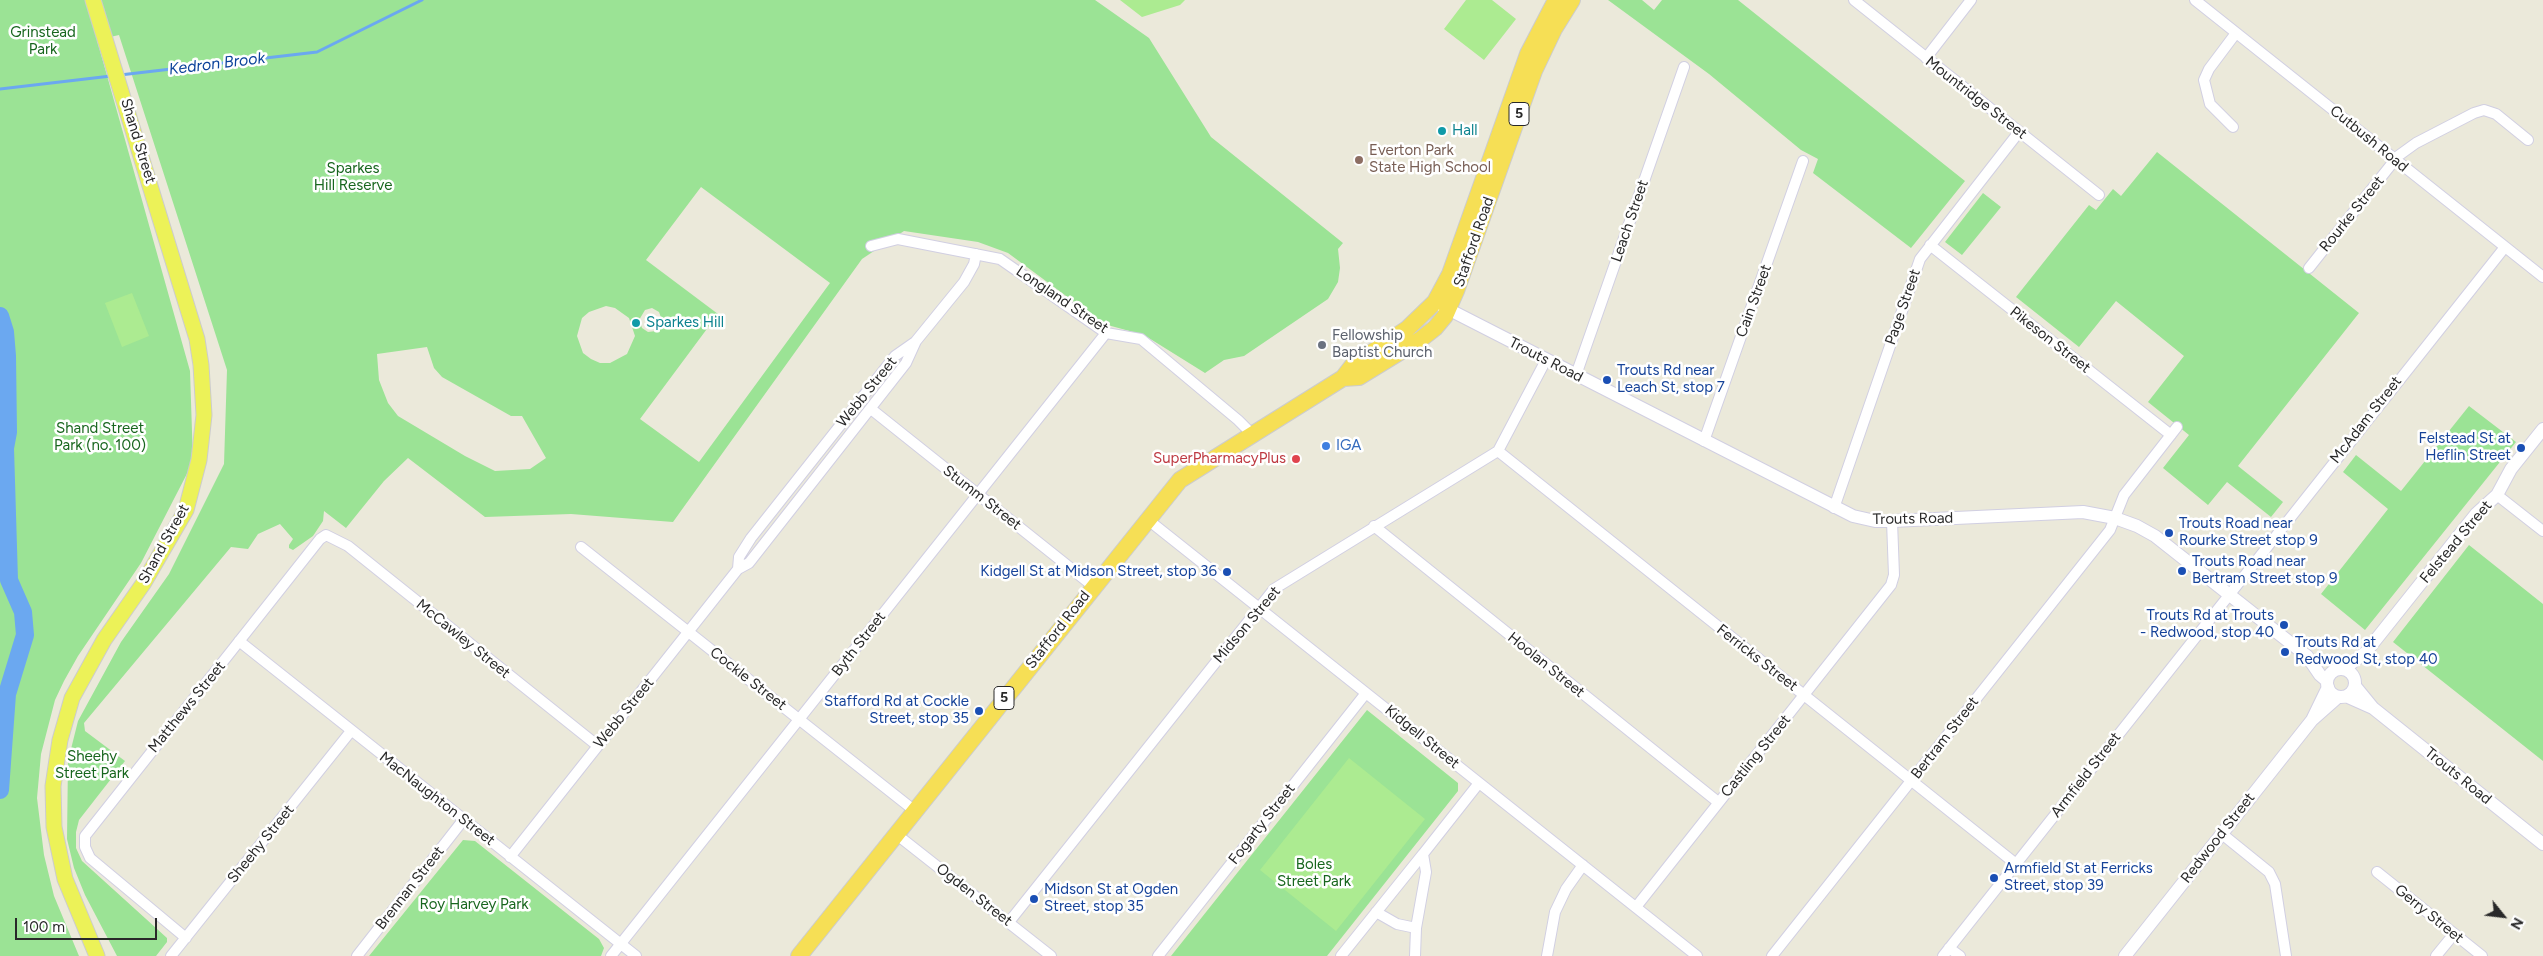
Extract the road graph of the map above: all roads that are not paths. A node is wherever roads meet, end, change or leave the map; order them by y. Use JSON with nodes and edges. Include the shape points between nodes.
{"nodes":[{"id":1,"x":1556,"y":0,"type":"edge"},
{"id":2,"x":1572,"y":0,"type":"edge"},
{"id":3,"x":1854,"y":0,"type":"edge"},
{"id":4,"x":1971,"y":0,"type":"edge"},
{"id":5,"x":2195,"y":0,"type":"edge"},
{"id":6,"x":95,"y":6,"type":"edge"},
{"id":7,"x":2236,"y":33,"type":"junction"},
{"id":8,"x":1926,"y":58,"type":"junction"},
{"id":9,"x":1684,"y":67,"type":"dead end"},
{"id":10,"x":2233,"y":127,"type":"dead end"},
{"id":11,"x":2019,"y":132,"type":"junction"},
{"id":12,"x":2528,"y":140,"type":"dead end"},
{"id":13,"x":2395,"y":160,"type":"junction"},
{"id":14,"x":1803,"y":161,"type":"dead end"},
{"id":15,"x":2098,"y":195,"type":"dead end"},
{"id":16,"x":1930,"y":245,"type":"junction"},
{"id":17,"x":871,"y":246,"type":"dead end"},
{"id":18,"x":2504,"y":247,"type":"junction"},
{"id":19,"x":976,"y":254,"type":"junction"},
{"id":20,"x":2309,"y":268,"type":"dead end"},
{"id":21,"x":2543,"y":277,"type":"edge"},
{"id":22,"x":1442,"y":306,"type":"junction"},
{"id":23,"x":1106,"y":333,"type":"junction"},
{"id":24,"x":916,"y":341,"type":"junction"},
{"id":25,"x":1546,"y":360,"type":"junction"},
{"id":26,"x":1576,"y":376,"type":"junction"},
{"id":27,"x":871,"y":409,"type":"junction"},
{"id":28,"x":2543,"y":429,"type":"edge"},
{"id":29,"x":1252,"y":434,"type":"junction"},
{"id":30,"x":1704,"y":441,"type":"junction"},
{"id":31,"x":1498,"y":451,"type":"junction"},
{"id":32,"x":978,"y":494,"type":"junction"},
{"id":33,"x":2497,"y":494,"type":"junction"},
{"id":34,"x":1834,"y":508,"type":"junction"},
{"id":35,"x":2115,"y":518,"type":"junction"},
{"id":36,"x":1147,"y":519,"type":"junction"},
{"id":37,"x":1892,"y":521,"type":"junction"},
{"id":38,"x":1374,"y":526,"type":"junction"},
{"id":39,"x":2543,"y":531,"type":"edge"},
{"id":40,"x":326,"y":536,"type":"joint"},
{"id":41,"x":581,"y":547,"type":"dead end"},
{"id":42,"x":738,"y":569,"type":"junction"},
{"id":43,"x":1093,"y":586,"type":"junction"},
{"id":44,"x":2229,"y":595,"type":"junction"},
{"id":45,"x":1259,"y":608,"type":"junction"},
{"id":46,"x":689,"y":632,"type":"junction"},
{"id":47,"x":239,"y":641,"type":"junction"},
{"id":48,"x":2366,"y":652,"type":"junction"},
{"id":49,"x":2307,"y":656,"type":"junction"},
{"id":50,"x":2340,"y":669,"type":"junction"},
{"id":51,"x":2355,"y":682,"type":"junction"},
{"id":52,"x":2328,"y":684,"type":"junction"},
{"id":53,"x":1366,"y":693,"type":"junction"},
{"id":54,"x":1804,"y":696,"type":"junction"},
{"id":55,"x":2342,"y":697,"type":"junction"},
{"id":56,"x":2373,"y":708,"type":"junction"},
{"id":57,"x":799,"y":719,"type":"junction"},
{"id":58,"x":2312,"y":720,"type":"junction"},
{"id":59,"x":350,"y":731,"type":"junction"},
{"id":60,"x":598,"y":746,"type":"junction"},
{"id":61,"x":1911,"y":781,"type":"junction"},
{"id":62,"x":1479,"y":783,"type":"junction"},
{"id":63,"x":1718,"y":802,"type":"junction"},
{"id":64,"x":915,"y":811,"type":"junction"},
{"id":65,"x":464,"y":819,"type":"junction"},
{"id":66,"x":896,"y":834,"type":"junction"},
{"id":67,"x":2222,"y":834,"type":"junction"},
{"id":68,"x":2543,"y":844,"type":"edge"},
{"id":69,"x":1423,"y":854,"type":"junction"},
{"id":70,"x":510,"y":857,"type":"junction"},
{"id":71,"x":2016,"y":864,"type":"junction"},
{"id":72,"x":1583,"y":865,"type":"junction"},
{"id":73,"x":2377,"y":872,"type":"dead end"},
{"id":74,"x":1636,"y":907,"type":"junction"},
{"id":75,"x":1376,"y":912,"type":"junction"},
{"id":76,"x":1009,"y":922,"type":"junction"},
{"id":77,"x":1416,"y":928,"type":"junction"},
{"id":78,"x":2454,"y":934,"type":"junction"},
{"id":79,"x":186,"y":938,"type":"junction"},
{"id":80,"x":621,"y":944,"type":"junction"},
{"id":81,"x":1946,"y":952,"type":"edge"},
{"id":82,"x":97,"y":956,"type":"edge"},
{"id":83,"x":171,"y":956,"type":"edge"},
{"id":84,"x":357,"y":956,"type":"edge"},
{"id":85,"x":611,"y":956,"type":"edge"},
{"id":86,"x":636,"y":956,"type":"edge"},
{"id":87,"x":799,"y":956,"type":"edge"},
{"id":88,"x":1051,"y":956,"type":"edge"},
{"id":89,"x":1158,"y":956,"type":"edge"},
{"id":90,"x":1341,"y":956,"type":"edge"},
{"id":91,"x":1414,"y":956,"type":"edge"},
{"id":92,"x":1547,"y":956,"type":"edge"},
{"id":93,"x":1697,"y":956,"type":"edge"},
{"id":94,"x":1772,"y":956,"type":"edge"},
{"id":95,"x":1960,"y":956,"type":"edge"},
{"id":96,"x":2125,"y":956,"type":"edge"},
{"id":97,"x":2286,"y":956,"type":"edge"},
{"id":98,"x":2436,"y":956,"type":"edge"},
{"id":99,"x":2482,"y":956,"type":"edge"}],
"edges":[{"from":1,"to":22,"type":"highway","name":"Stafford Road","number":"5","via":[[1528,54],[1450,274]]},
{"from":2,"to":22,"type":"highway","name":"Stafford Road","number":"5","via":[[1537,65]]},
{"from":3,"to":8,"type":"street","name":"Mountridge Street"},
{"from":4,"to":8,"type":"street"},
{"from":5,"to":7,"type":"street","name":"Cutbush Road"},
{"from":6,"to":82,"type":"main road","name":"Shand Street","via":[[197,339],[204,415],[199,460],[186,510],[155,565],[104,640],[72,698],[60,740],[53,786],[57,846],[69,894]]},
{"from":7,"to":10,"type":"street","via":[[2204,80],[2210,104]]},
{"from":7,"to":13,"type":"street","name":"Cutbush Road"},
{"from":8,"to":11,"type":"street","name":"Mountridge Street"},
{"from":9,"to":26,"type":"street","name":"Leach Street"},
{"from":11,"to":15,"type":"street","name":"Mountridge Street"},
{"from":11,"to":16,"type":"street","name":"Page Street"},
{"from":12,"to":13,"type":"street","name":"Rourke Street","via":[[2496,114],[2478,111],[2416,143]]},
{"from":13,"to":18,"type":"street","name":"Cutbush Road"},
{"from":13,"to":20,"type":"street","name":"Rourke Street"},
{"from":14,"to":30,"type":"street","name":"Cain Street"},
{"from":16,"to":34,"type":"street","name":"Page Street","via":[[1917,266]]},
{"from":16,"to":35,"type":"street","name":"Pikeson Street","via":[[2174,431],[2124,495]]},
{"from":17,"to":19,"type":"street","name":"Longland Street","via":[[898,239]]},
{"from":18,"to":21,"type":"street","name":"Cutbush Road"},
{"from":18,"to":44,"type":"street","name":"McAdam Street"},
{"from":19,"to":23,"type":"street","name":"Longland Street","via":[[1000,259]]},
{"from":19,"to":24,"type":"street","name":"Webb Street","via":[[964,282]]},
{"from":22,"to":25,"type":"street","name":"Trouts Road"},
{"from":22,"to":29,"type":"highway","name":"Stafford Road","number":"5","via":[[1440,322],[1421,339],[1359,376],[1343,378]]},
{"from":23,"to":29,"type":"street","name":"Longland Street","via":[[1141,339]]},
{"from":23,"to":32,"type":"street","name":"Byth Street"},
{"from":24,"to":27,"type":"street","name":"Webb Street","via":[[906,363]]},
{"from":24,"to":42,"type":"street","name":"Webb Street","via":[[895,356],[750,538],[739,557]]},
{"from":25,"to":26,"type":"street","name":"Trouts Road"},
{"from":25,"to":31,"type":"street"},
{"from":26,"to":30,"type":"street","name":"Trouts Road"},
{"from":27,"to":32,"type":"street","name":"Stumm Street"},
{"from":27,"to":42,"type":"street","name":"Webb Street","via":[[749,562]]},
{"from":28,"to":33,"type":"street","name":"Felstead Street","via":[[2508,474]]},
{"from":29,"to":36,"type":"highway","name":"Stafford Road","number":"5","via":[[1186,475]]},
{"from":30,"to":34,"type":"street","name":"Trouts Road"},
{"from":31,"to":38,"type":"street","name":"Midson Street"},
{"from":31,"to":54,"type":"street","name":"Ferricks Street"},
{"from":32,"to":43,"type":"street","name":"Stumm Street"},
{"from":32,"to":57,"type":"street","name":"Byth Street"},
{"from":33,"to":39,"type":"street"},
{"from":33,"to":48,"type":"street","name":"Felstead Street","via":[[2476,514]]},
{"from":34,"to":37,"type":"street","name":"Trouts Road","via":[[1864,519]]},
{"from":35,"to":37,"type":"street","name":"Trouts Road","via":[[2083,512]]},
{"from":35,"to":44,"type":"street","name":"Trouts Road","via":[[2155,536]]},
{"from":35,"to":61,"type":"street","name":"Bertram Street","via":[[2110,530]]},
{"from":36,"to":43,"type":"highway","name":"Stafford Road","number":"5"},
{"from":36,"to":45,"type":"street","name":"Kidgell Street"},
{"from":37,"to":54,"type":"street","name":"Castling Street","via":[[1894,575],[1891,585]]},
{"from":38,"to":45,"type":"street","name":"Midson Street","via":[[1283,582]]},
{"from":38,"to":63,"type":"street","name":"Hoolan Street"},
{"from":40,"to":47,"type":"street","name":"Matthews Street","via":[[320,539]]},
{"from":40,"to":60,"type":"street","name":"McCawley Street","via":[[348,546]]},
{"from":41,"to":46,"type":"street","name":"Cockle Street"},
{"from":42,"to":46,"type":"street","name":"Webb Street"},
{"from":43,"to":64,"type":"highway","name":"Stafford Road","number":"5"},
{"from":44,"to":49,"type":"street","name":"Trouts Road"},
{"from":44,"to":71,"type":"street","name":"Armfield Street"},
{"from":45,"to":53,"type":"street","name":"Kidgell Street"},
{"from":45,"to":76,"type":"street","name":"Midson Street"},
{"from":46,"to":57,"type":"street","name":"Cockle Street"},
{"from":46,"to":60,"type":"street","name":"Webb Street"},
{"from":47,"to":59,"type":"street","name":"MacNaughton Street"},
{"from":47,"to":79,"type":"street","name":"Matthews Street","via":[[85,836],[90,858]]},
{"from":48,"to":50,"type":"street","name":"Felstead Street"},
{"from":48,"to":51,"type":"street","name":"Felstead Street"},
{"from":49,"to":50,"type":"street","name":"Trouts Road"},
{"from":49,"to":52,"type":"street","name":"Trouts Road"},
{"from":50,"to":51,"type":"street","via":[[2348,671]]},
{"from":50,"to":52,"type":"street","via":[[2332,672]]},
{"from":51,"to":55,"type":"street"},
{"from":51,"to":56,"type":"street","name":"Trouts Road"},
{"from":52,"to":55,"type":"street","via":[[2332,693]]},
{"from":52,"to":58,"type":"street","name":"Redwood Street"},
{"from":53,"to":62,"type":"street","name":"Kidgell Street"},
{"from":53,"to":89,"type":"street","name":"Fogarty Street"},
{"from":54,"to":61,"type":"street","name":"Ferricks Street"},
{"from":54,"to":63,"type":"street","name":"Castling Street"},
{"from":55,"to":56,"type":"street","name":"Trouts Road"},
{"from":55,"to":58,"type":"street","name":"Redwood Street"},
{"from":56,"to":68,"type":"street","name":"Trouts Road"},
{"from":57,"to":64,"type":"street","name":"Cockle Street"},
{"from":57,"to":80,"type":"street","name":"Byth Street"},
{"from":58,"to":67,"type":"street","name":"Redwood Street"},
{"from":59,"to":65,"type":"street","name":"MacNaughton Street"},
{"from":59,"to":79,"type":"street","name":"Sheehy Street"},
{"from":60,"to":70,"type":"street","name":"Webb Street"},
{"from":61,"to":71,"type":"street","name":"Ferricks Street"},
{"from":61,"to":94,"type":"street","name":"Bertram Street"},
{"from":62,"to":69,"type":"street"},
{"from":62,"to":72,"type":"street","name":"Kidgell Street"},
{"from":63,"to":74,"type":"street","name":"Castling Street"},
{"from":64,"to":66,"type":"highway","name":"Stafford Road","number":"5"},
{"from":65,"to":70,"type":"street","name":"MacNaughton Street"},
{"from":65,"to":84,"type":"street","name":"Brennan Street"},
{"from":66,"to":76,"type":"street","name":"Ogden Street"},
{"from":66,"to":87,"type":"highway","name":"Stafford Road","number":"5"},
{"from":67,"to":96,"type":"street","name":"Redwood Street"},
{"from":67,"to":97,"type":"street","via":[[2269,872],[2274,884]]},
{"from":69,"to":75,"type":"street"},
{"from":69,"to":77,"type":"street","via":[[1426,878]]},
{"from":70,"to":80,"type":"street","name":"MacNaughton Street"},
{"from":71,"to":81,"type":"street","name":"Armfield Street"},
{"from":72,"to":74,"type":"street","name":"Kidgell Street"},
{"from":72,"to":92,"type":"street","via":[[1554,912]]},
{"from":73,"to":78,"type":"street","name":"Gerry Street"},
{"from":74,"to":93,"type":"street","name":"Kidgell Street"},
{"from":75,"to":77,"type":"street","via":[[1397,924]]},
{"from":75,"to":90,"type":"street"},
{"from":76,"to":88,"type":"street","name":"Ogden Street"},
{"from":77,"to":91,"type":"street"},
{"from":78,"to":98,"type":"street"},
{"from":78,"to":99,"type":"street","name":"Gerry Street"},
{"from":79,"to":83,"type":"street","name":"Sheehy Street"},
{"from":80,"to":85,"type":"street","name":"Byth Street"},
{"from":80,"to":86,"type":"street","name":"MacNaughton Street"},
{"from":81,"to":95,"type":"street"}]}
